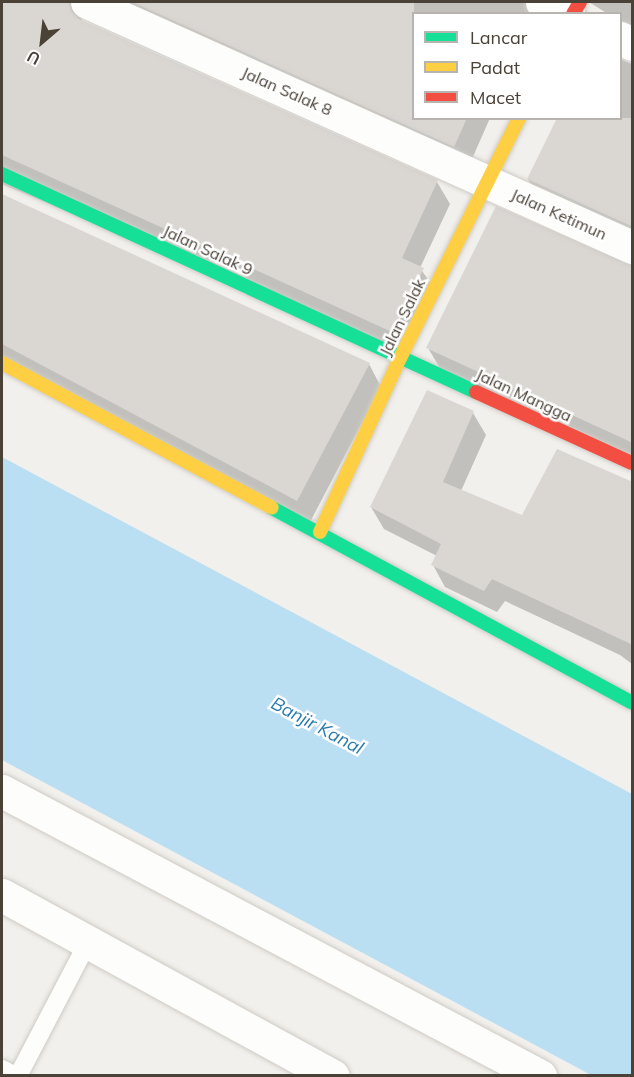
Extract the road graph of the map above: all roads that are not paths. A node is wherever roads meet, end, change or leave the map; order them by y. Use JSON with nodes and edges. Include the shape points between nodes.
{"nodes":[{"id":1,"x":87,"y":2,"type":"edge"},
{"id":2,"x":542,"y":2,"type":"edge"},
{"id":3,"x":564,"y":12,"type":"edge"},
{"id":4,"x":518,"y":120,"type":"edge"},
{"id":5,"x":2,"y":174,"type":"edge"},
{"id":6,"x":486,"y":181,"type":"junction"},
{"id":7,"x":633,"y":247,"type":"edge"},
{"id":8,"x":401,"y":356,"type":"junction"},
{"id":9,"x":2,"y":363,"type":"edge"},
{"id":10,"x":633,"y":463,"type":"edge"},
{"id":11,"x":320,"y":532,"type":"junction"},
{"id":12,"x":633,"y":703,"type":"edge"},
{"id":13,"x":2,"y":791,"type":"edge"},
{"id":14,"x":2,"y":895,"type":"edge"},
{"id":15,"x":88,"y":942,"type":"junction"},
{"id":16,"x":2,"y":1069,"type":"edge"},
{"id":17,"x":17,"y":1076,"type":"edge"},
{"id":18,"x":333,"y":1076,"type":"edge"},
{"id":19,"x":540,"y":1076,"type":"edge"}],
"edges":[{"from":1,"to":6,"type":"street","name":"Jalan Salak 8"},
{"from":2,"to":3,"type":"street"},
{"from":4,"to":6,"type":"street","name":"Jalan Salak"},
{"from":5,"to":8,"type":"street","name":"Jalan Salak 9"},
{"from":6,"to":7,"type":"street","name":"Jalan Ketimun"},
{"from":6,"to":8,"type":"street","name":"Jalan Salak"},
{"from":8,"to":10,"type":"street","name":"Jalan Mangga"},
{"from":8,"to":11,"type":"street","name":"Jalan Salak"},
{"from":9,"to":11,"type":"street"},
{"from":11,"to":12,"type":"street"},
{"from":13,"to":19,"type":"street"},
{"from":14,"to":15,"type":"street"},
{"from":15,"to":17,"type":"lane"},
{"from":15,"to":18,"type":"street"},
{"from":16,"to":17,"type":"lane"}]}
